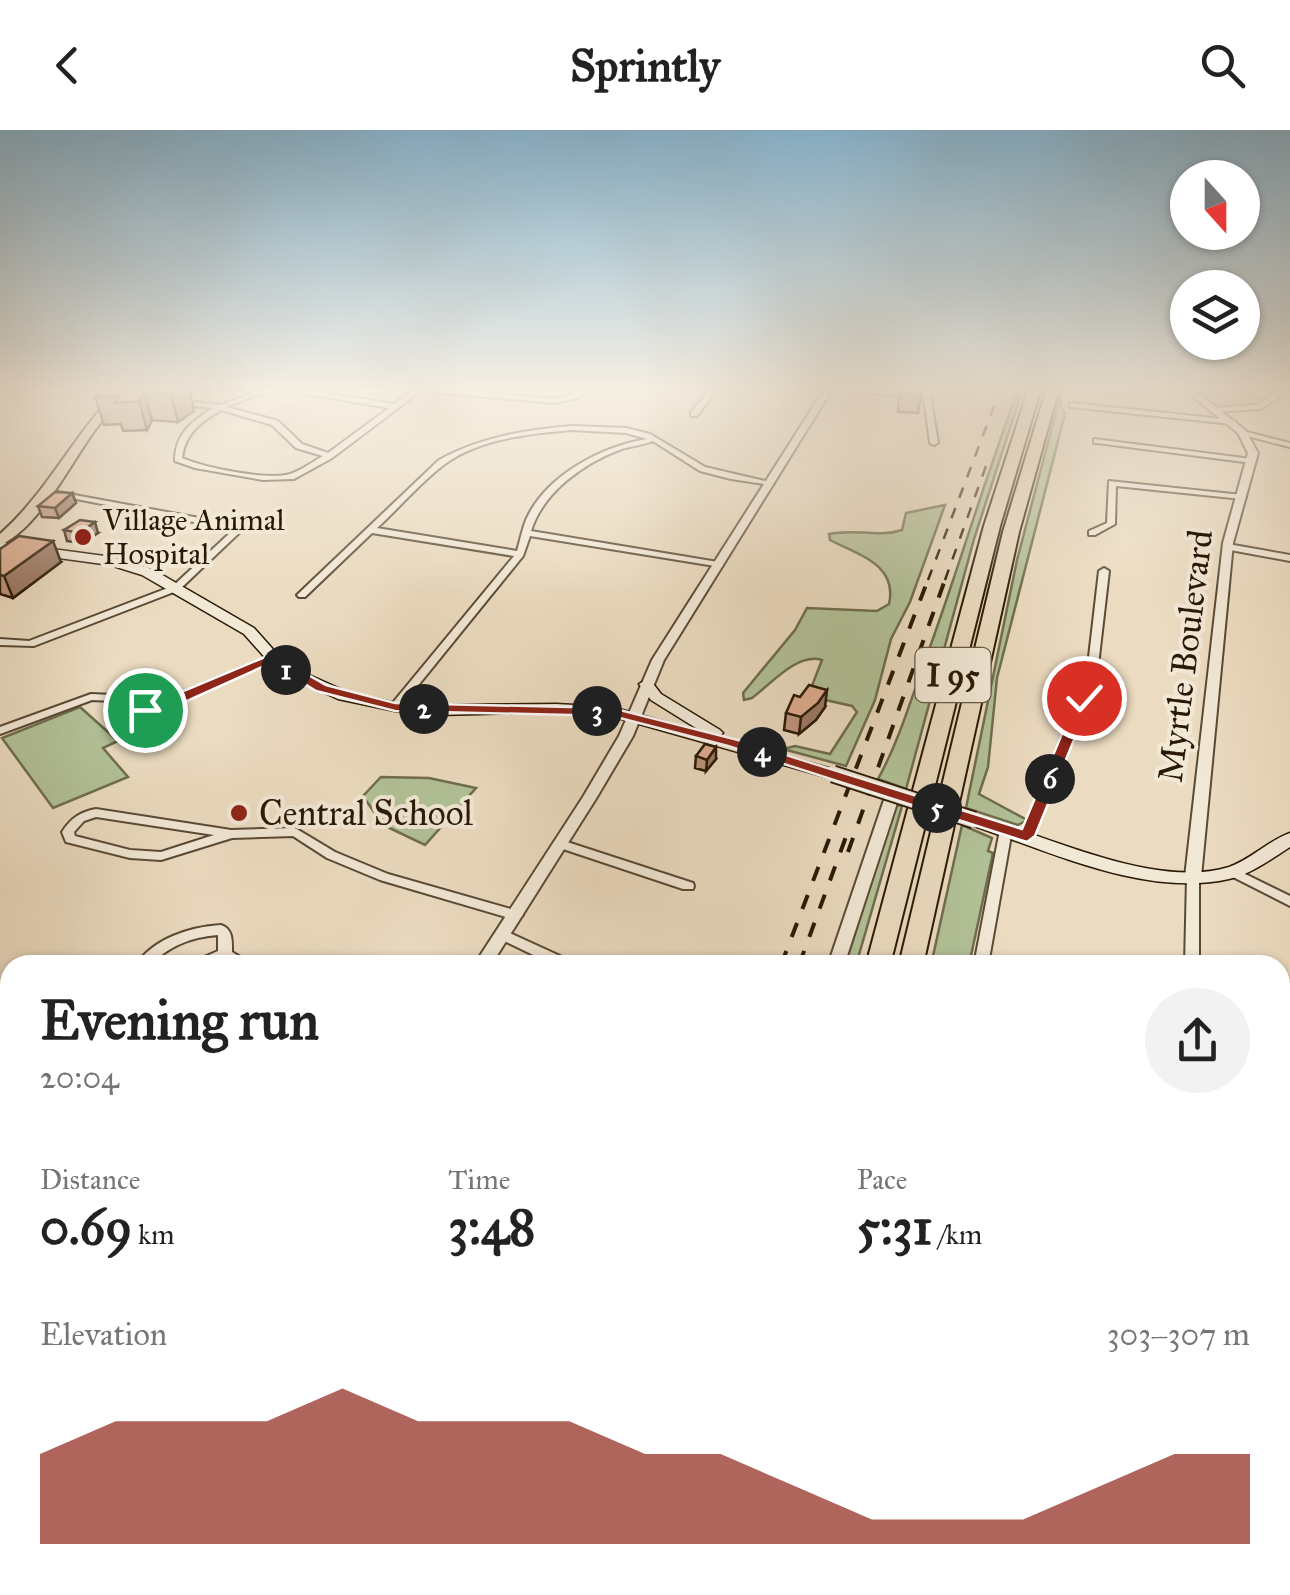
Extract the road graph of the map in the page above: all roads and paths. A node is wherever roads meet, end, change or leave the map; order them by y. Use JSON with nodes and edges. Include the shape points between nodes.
{"nodes":[{"id":1,"x":70,"y":456,"type":"edge"},
{"id":2,"x":178,"y":456,"type":"edge"},
{"id":3,"x":329,"y":456,"type":"edge"},
{"id":4,"x":451,"y":456,"type":"edge"},
{"id":5,"x":602,"y":456,"type":"edge"},
{"id":6,"x":682,"y":456,"type":"edge"},
{"id":7,"x":787,"y":456,"type":"edge"},
{"id":8,"x":1013,"y":456,"type":"edge"},
{"id":9,"x":1033,"y":456,"type":"edge"},
{"id":10,"x":1216,"y":456,"type":"edge"},
{"id":11,"x":1252,"y":456,"type":"edge"},
{"id":12,"x":1252,"y":461,"type":"junction"},
{"id":13,"x":770,"y":483,"type":"junction"},
{"id":14,"x":48,"y":492,"type":"junction"},
{"id":15,"x":1242,"y":496,"type":"junction"},
{"id":16,"x":370,"y":530,"type":"junction"},
{"id":17,"x":1092,"y":533,"type":"dead end"},
{"id":18,"x":526,"y":534,"type":"junction"},
{"id":19,"x":0,"y":543,"type":"edge"},
{"id":20,"x":1228,"y":547,"type":"junction"},
{"id":21,"x":520,"y":554,"type":"junction"},
{"id":22,"x":1290,"y":558,"type":"edge"},
{"id":23,"x":718,"y":565,"type":"junction"},
{"id":24,"x":1104,"y":570,"type":"dead end"},
{"id":25,"x":176,"y":588,"type":"junction"},
{"id":26,"x":302,"y":595,"type":"dead end"},
{"id":27,"x":0,"y":642,"type":"edge"},
{"id":28,"x":272,"y":658,"type":"junction"},
{"id":29,"x":646,"y":684,"type":"junction"},
{"id":30,"x":395,"y":707,"type":"junction"},
{"id":31,"x":633,"y":717,"type":"junction"},
{"id":32,"x":0,"y":731,"type":"edge"},
{"id":33,"x":733,"y":743,"type":"junction"},
{"id":34,"x":892,"y":797,"type":"junction"},
{"id":35,"x":1006,"y":830,"type":"junction"},
{"id":36,"x":231,"y":834,"type":"junction"},
{"id":37,"x":1027,"y":836,"type":"junction"},
{"id":38,"x":1290,"y":838,"type":"edge"},
{"id":39,"x":561,"y":844,"type":"junction"},
{"id":40,"x":1233,"y":872,"type":"junction"},
{"id":41,"x":1194,"y":877,"type":"junction"},
{"id":42,"x":688,"y":886,"type":"dead end"},
{"id":43,"x":1290,"y":902,"type":"edge"},
{"id":44,"x":516,"y":915,"type":"junction"},
{"id":45,"x":503,"y":935,"type":"junction"},
{"id":46,"x":225,"y":954,"type":"edge"},
{"id":47,"x":151,"y":955,"type":"edge"},
{"id":48,"x":489,"y":955,"type":"edge"},
{"id":49,"x":545,"y":955,"type":"edge"},
{"id":50,"x":839,"y":955,"type":"edge"},
{"id":51,"x":881,"y":955,"type":"edge"},
{"id":52,"x":913,"y":955,"type":"edge"},
{"id":53,"x":983,"y":955,"type":"edge"},
{"id":54,"x":1192,"y":955,"type":"edge"}],
"edges":[{"from":1,"to":14,"type":"main road"},
{"from":2,"to":3,"type":"street","via":[[271,480]]},
{"from":4,"to":16,"type":"street"},
{"from":5,"to":18,"type":"street","via":[[552,494]]},
{"from":6,"to":13,"type":"street","via":[[704,470]]},
{"from":7,"to":13,"type":"street"},
{"from":8,"to":51,"type":"highway","number":"I 95"},
{"from":9,"to":52,"type":"highway","number":"I 95"},
{"from":10,"to":12,"type":"street"},
{"from":11,"to":12,"type":"street"},
{"from":12,"to":15,"type":"street","name":"Myrtle Boulevard"},
{"from":13,"to":23,"type":"street"},
{"from":14,"to":19,"type":"main road"},
{"from":14,"to":25,"type":"street","via":[[232,527],[234,535]]},
{"from":15,"to":17,"type":"street","via":[[1112,483],[1111,524]]},
{"from":15,"to":20,"type":"street","name":"Myrtle Boulevard"},
{"from":16,"to":21,"type":"street"},
{"from":16,"to":26,"type":"street"},
{"from":18,"to":21,"type":"street"},
{"from":18,"to":23,"type":"street"},
{"from":19,"to":25,"type":"main road","via":[[129,566]]},
{"from":20,"to":22,"type":"street"},
{"from":20,"to":41,"type":"street","name":"Myrtle Boulevard"},
{"from":21,"to":30,"type":"street"},
{"from":23,"to":29,"type":"street"},
{"from":24,"to":37,"type":"street","via":[[1092,674]]},
{"from":25,"to":27,"type":"street","via":[[30,644]]},
{"from":25,"to":28,"type":"main road","via":[[249,631]]},
{"from":28,"to":30,"type":"main road","via":[[321,688]]},
{"from":28,"to":32,"type":"street","via":[[148,711],[91,697]]},
{"from":29,"to":31,"type":"street"},
{"from":29,"to":33,"type":"main road"},
{"from":30,"to":31,"type":"main road","via":[[556,708]]},
{"from":31,"to":33,"type":"main road"},
{"from":31,"to":39,"type":"street"},
{"from":33,"to":34,"type":"main road","bridge":true},
{"from":34,"to":35,"type":"main road","bridge":true},
{"from":34,"to":50,"type":"street"},
{"from":35,"to":37,"type":"main road"},
{"from":35,"to":53,"type":"street"},
{"from":36,"to":36,"type":"street","via":[[96,812],[80,817],[68,832],[77,843],[161,856]]},
{"from":36,"to":44,"type":"street","via":[[295,832],[384,877]]},
{"from":37,"to":41,"type":"main road","via":[[1126,867]]},
{"from":38,"to":40,"type":"main road"},
{"from":39,"to":42,"type":"street"},
{"from":39,"to":44,"type":"street"},
{"from":40,"to":41,"type":"main road"},
{"from":40,"to":43,"type":"street"},
{"from":41,"to":54,"type":"street","name":"Myrtle Boulevard"},
{"from":44,"to":45,"type":"street"},
{"from":45,"to":48,"type":"street"},
{"from":45,"to":49,"type":"street"},
{"from":46,"to":47,"type":"street","via":[[226,935],[216,929]]}]}
